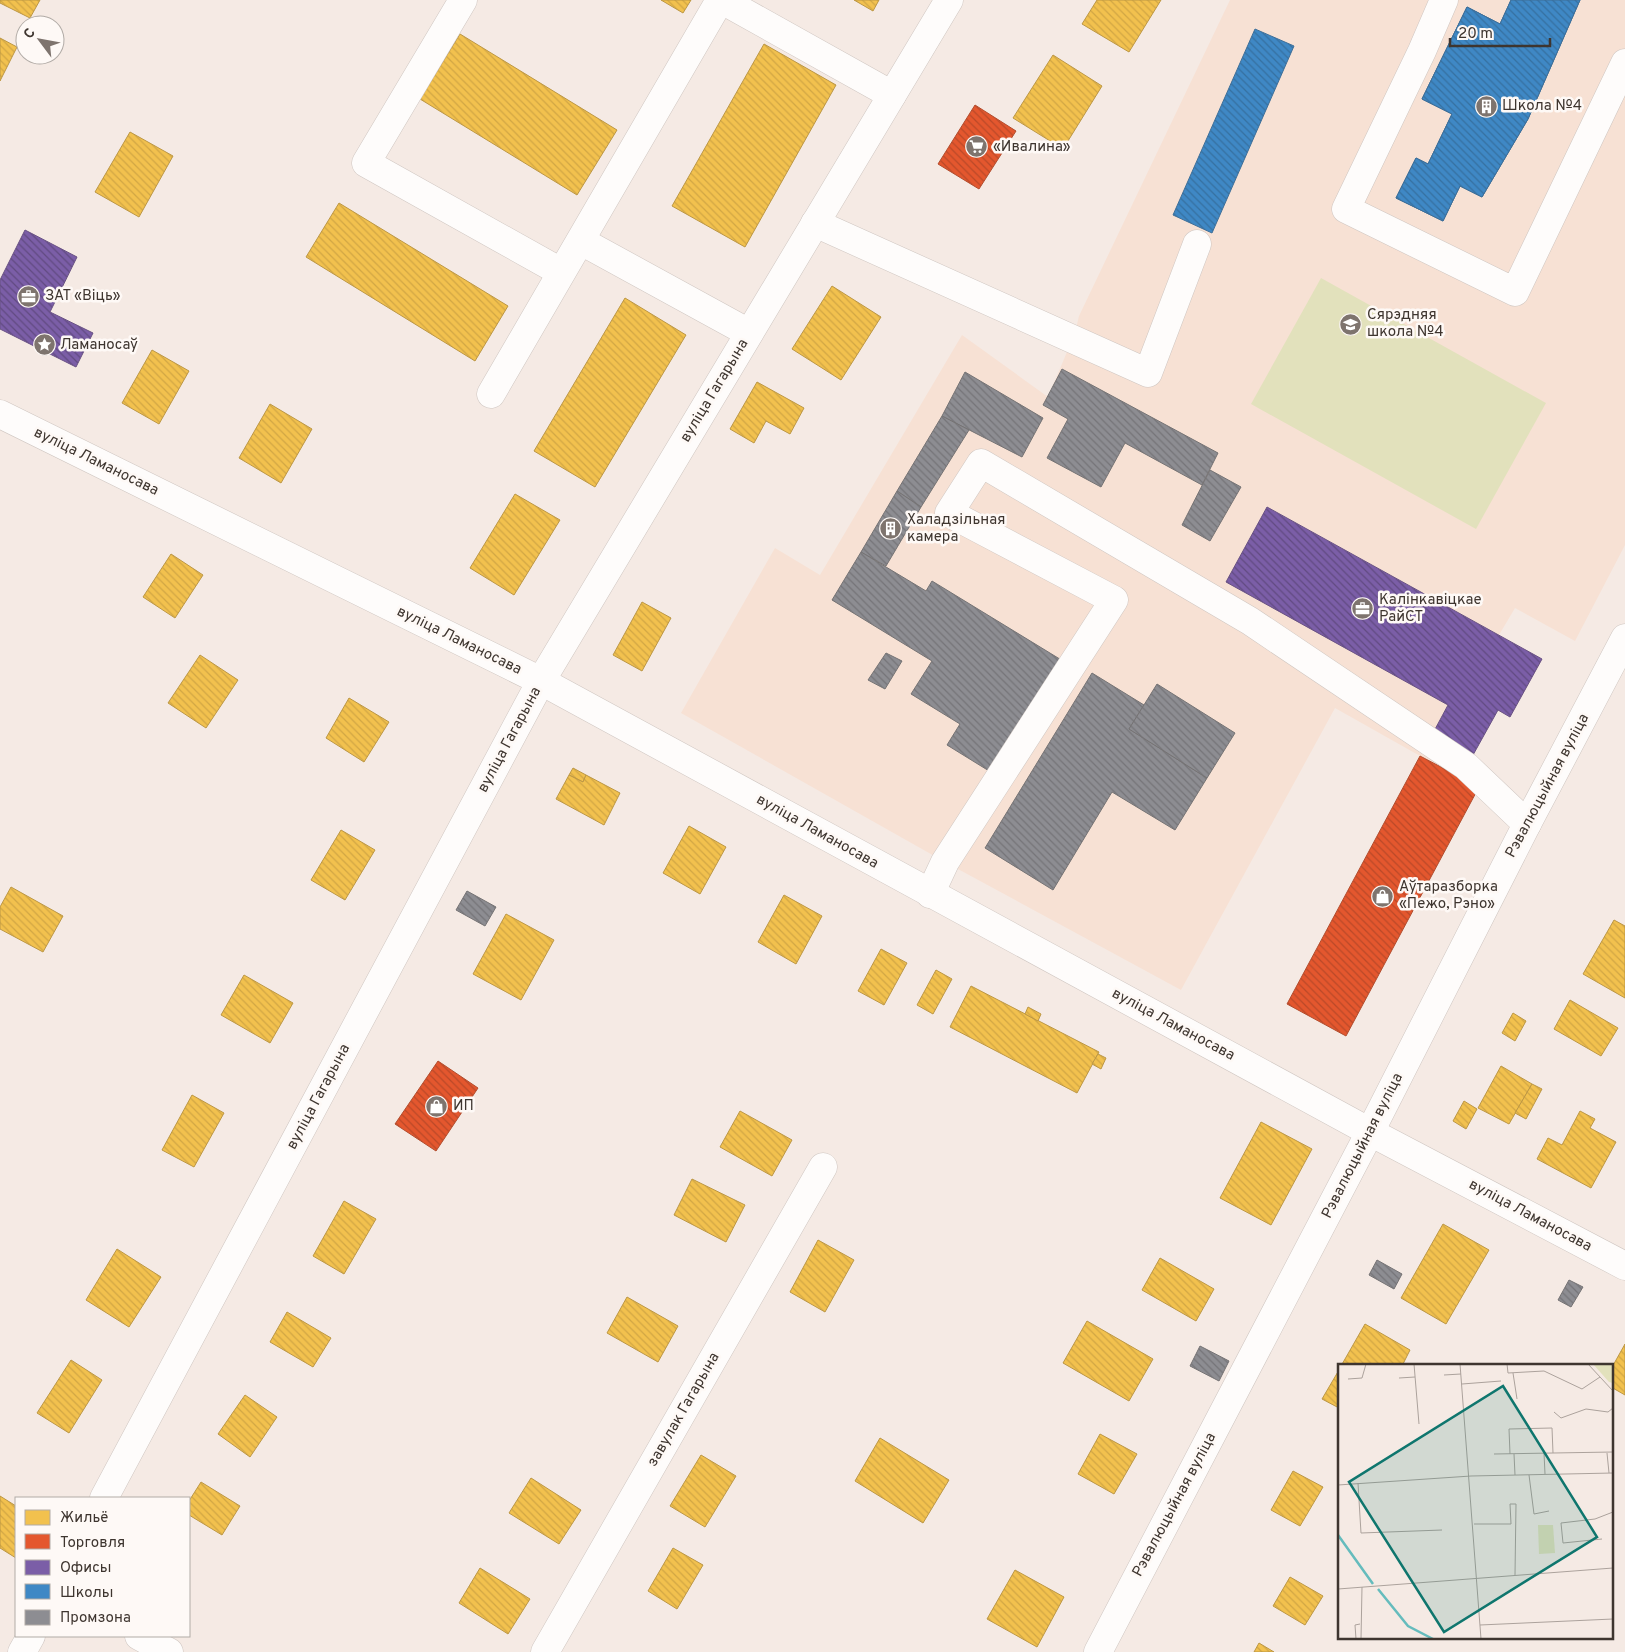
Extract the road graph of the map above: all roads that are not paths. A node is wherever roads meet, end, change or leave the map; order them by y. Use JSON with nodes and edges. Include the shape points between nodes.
{"nodes":[{"id":1,"x":462,"y":0,"type":"edge"},
{"id":2,"x":721,"y":0,"type":"edge"},
{"id":3,"x":948,"y":0,"type":"edge"},
{"id":4,"x":1444,"y":0,"type":"edge"},
{"id":5,"x":1625,"y":63,"type":"edge"},
{"id":6,"x":892,"y":95,"type":"junction"},
{"id":7,"x":815,"y":223,"type":"junction"},
{"id":8,"x":580,"y":241,"type":"junction"},
{"id":9,"x":1197,"y":244,"type":"dead end"},
{"id":10,"x":562,"y":272,"type":"junction"},
{"id":11,"x":749,"y":333,"type":"junction"},
{"id":12,"x":491,"y":394,"type":"dead end"},
{"id":13,"x":0,"y":414,"type":"edge"},
{"id":14,"x":1625,"y":638,"type":"edge"},
{"id":15,"x":541,"y":681,"type":"junction"},
{"id":16,"x":1527,"y":824,"type":"junction"},
{"id":17,"x":930,"y":894,"type":"junction"},
{"id":18,"x":1370,"y":1132,"type":"junction"},
{"id":19,"x":823,"y":1167,"type":"dead end"},
{"id":20,"x":1625,"y":1266,"type":"edge"},
{"id":21,"x":105,"y":1497,"type":"edge"},
{"id":22,"x":30,"y":1637,"type":"edge"},
{"id":23,"x":141,"y":1637,"type":"edge"},
{"id":24,"x":22,"y":1652,"type":"edge"},
{"id":25,"x":169,"y":1652,"type":"edge"},
{"id":26,"x":545,"y":1652,"type":"edge"},
{"id":27,"x":1098,"y":1652,"type":"edge"}],
"edges":[{"from":1,"to":10,"type":"street","via":[[366,163]]},
{"from":2,"to":6,"type":"street"},
{"from":2,"to":8,"type":"street"},
{"from":3,"to":6,"type":"street","name":"вуліца Гагарына"},
{"from":4,"to":5,"type":"street","via":[[1346,209],[1515,292]]},
{"from":6,"to":7,"type":"street","name":"вуліца Гагарына"},
{"from":7,"to":9,"type":"street","via":[[1148,373]]},
{"from":7,"to":11,"type":"street","name":"вуліца Гагарына"},
{"from":8,"to":10,"type":"street"},
{"from":8,"to":11,"type":"street"},
{"from":10,"to":12,"type":"street"},
{"from":11,"to":15,"type":"street","name":"вуліца Гагарына"},
{"from":13,"to":15,"type":"street","name":"вуліца Ламаносава"},
{"from":14,"to":16,"type":"street","name":"Рэвалюцыйная вуліца"},
{"from":15,"to":17,"type":"street","name":"вуліца Ламаносава"},
{"from":15,"to":21,"type":"street","name":"вуліца Гагарына"},
{"from":16,"to":17,"type":"street","via":[[1466,766],[1250,621],[980,464],[949,513],[1114,600],[945,862]]},
{"from":16,"to":18,"type":"street","name":"Рэвалюцыйная вуліца"},
{"from":17,"to":18,"type":"street","name":"вуліца Ламаносава"},
{"from":18,"to":20,"type":"street","name":"вуліца Ламаносава"},
{"from":18,"to":27,"type":"street","name":"Рэвалюцыйная вуліца"},
{"from":19,"to":26,"type":"street","name":"завулак Гагарына"},
{"from":22,"to":24,"type":"street"},
{"from":23,"to":25,"type":"street"}]}
